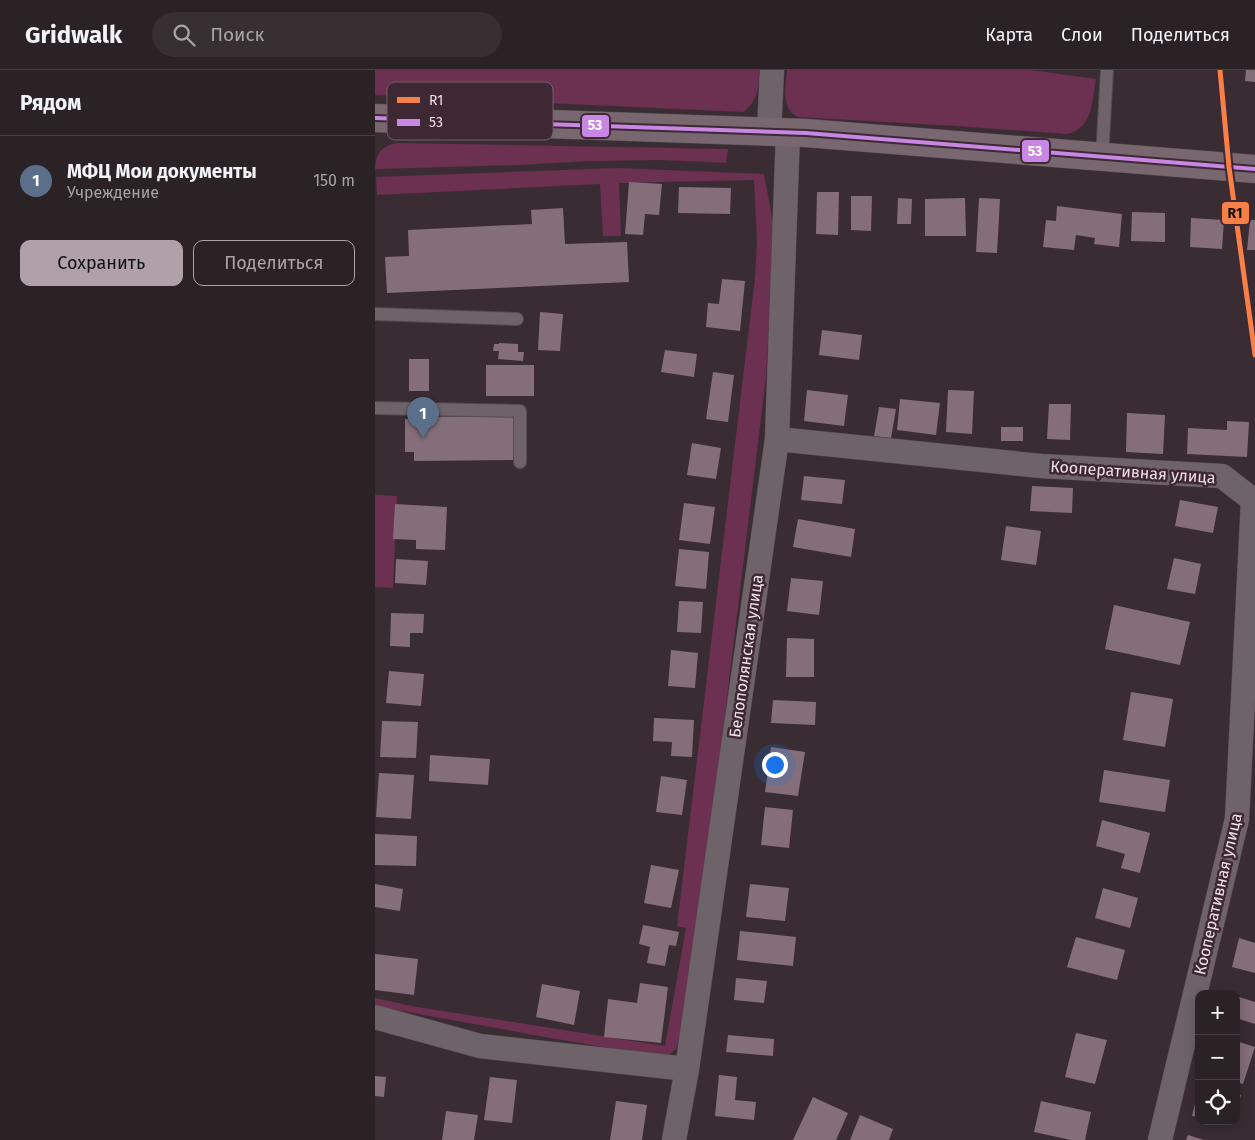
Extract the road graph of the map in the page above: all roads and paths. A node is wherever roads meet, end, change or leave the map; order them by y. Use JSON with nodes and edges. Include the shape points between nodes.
{"nodes":[{"id":1,"x":772,"y":70,"type":"edge"},
{"id":2,"x":1107,"y":70,"type":"edge"},
{"id":3,"x":553,"y":124,"type":"edge"},
{"id":4,"x":779,"y":132,"type":"junction"},
{"id":5,"x":1103,"y":157,"type":"junction"},
{"id":6,"x":1255,"y":169,"type":"edge"},
{"id":7,"x":375,"y":314,"type":"edge"},
{"id":8,"x":517,"y":319,"type":"dead end"},
{"id":9,"x":375,"y":408,"type":"edge"},
{"id":10,"x":777,"y":439,"type":"junction"},
{"id":11,"x":520,"y":462,"type":"dead end"},
{"id":12,"x":375,"y":1017,"type":"edge"},
{"id":13,"x":687,"y":1069,"type":"junction"},
{"id":14,"x":679,"y":1138,"type":"edge"},
{"id":15,"x":1160,"y":1140,"type":"edge"}],
"edges":[{"from":1,"to":4,"type":"street","name":"Белополянская улица"},
{"from":2,"to":5,"type":"lane"},
{"from":3,"to":4,"type":"main road"},
{"from":4,"to":5,"type":"main road"},
{"from":4,"to":10,"type":"street","name":"Белополянская улица","via":[[786,169]]},
{"from":5,"to":6,"type":"main road"},
{"from":7,"to":8,"type":"lane"},
{"from":9,"to":11,"type":"lane","via":[[520,410]]},
{"from":10,"to":13,"type":"street","name":"Белополянская улица"},
{"from":10,"to":15,"type":"street","name":"Кооперативная улица","via":[[1041,466],[1221,476],[1253,500],[1237,819]]},
{"from":12,"to":13,"type":"street","via":[[480,1046]]},
{"from":13,"to":14,"type":"street","name":"Белополянская улица"}]}
